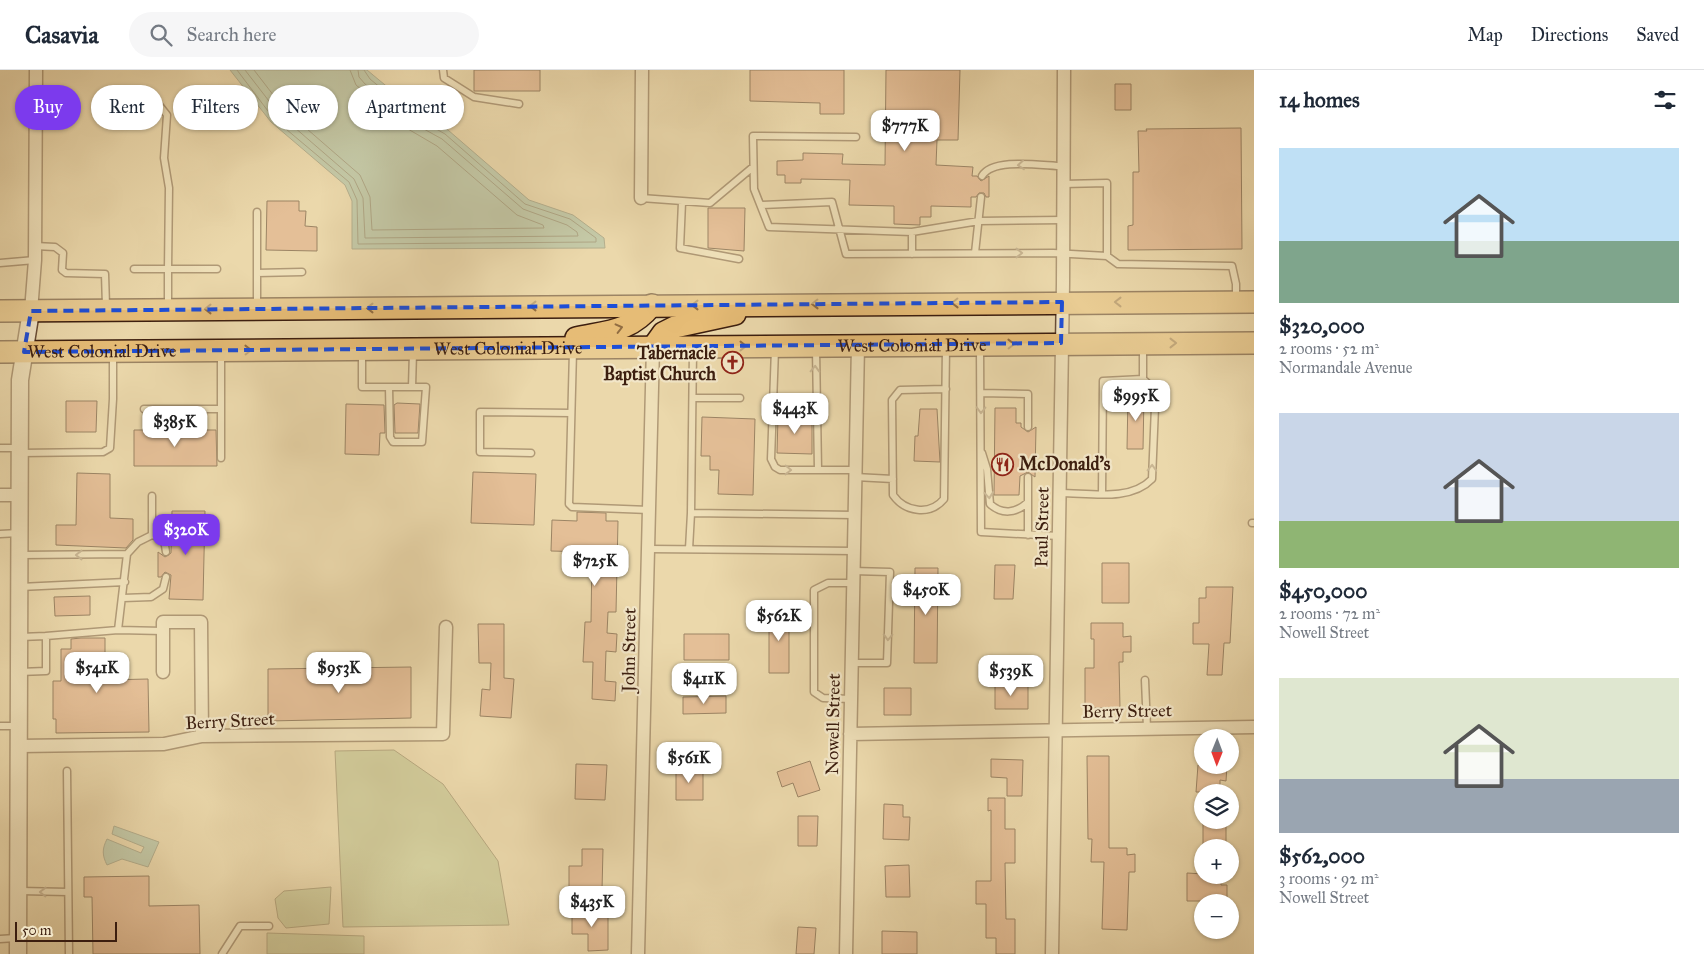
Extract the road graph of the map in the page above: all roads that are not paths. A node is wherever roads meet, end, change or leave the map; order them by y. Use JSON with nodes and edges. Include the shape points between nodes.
{"nodes":[{"id":1,"x":36,"y":70,"type":"edge"},
{"id":2,"x":443,"y":70,"type":"edge"},
{"id":3,"x":642,"y":70,"type":"edge"},
{"id":4,"x":1064,"y":70,"type":"edge"},
{"id":5,"x":519,"y":104,"type":"dead end"},
{"id":6,"x":163,"y":110,"type":"edge"},
{"id":7,"x":856,"y":136,"type":"dead end"},
{"id":8,"x":1063,"y":166,"type":"junction"},
{"id":9,"x":753,"y":167,"type":"junction"},
{"id":10,"x":982,"y":176,"type":"dead end"},
{"id":11,"x":1063,"y":184,"type":"junction"},
{"id":12,"x":981,"y":197,"type":"dead end"},
{"id":13,"x":641,"y":198,"type":"joint"},
{"id":14,"x":682,"y":202,"type":"junction"},
{"id":15,"x":761,"y":205,"type":"junction"},
{"id":16,"x":257,"y":212,"type":"dead end"},
{"id":17,"x":1063,"y":220,"type":"junction"},
{"id":18,"x":979,"y":221,"type":"junction"},
{"id":19,"x":840,"y":231,"type":"junction"},
{"id":20,"x":912,"y":232,"type":"junction"},
{"id":21,"x":35,"y":246,"type":"junction"},
{"id":22,"x":975,"y":253,"type":"junction"},
{"id":23,"x":1063,"y":253,"type":"junction"},
{"id":24,"x":912,"y":254,"type":"junction"},
{"id":25,"x":1108,"y":256,"type":"junction"},
{"id":26,"x":35,"y":260,"type":"junction"},
{"id":27,"x":739,"y":260,"type":"dead end"},
{"id":28,"x":0,"y":263,"type":"edge"},
{"id":29,"x":134,"y":269,"type":"dead end"},
{"id":30,"x":168,"y":269,"type":"junction"},
{"id":31,"x":217,"y":269,"type":"dead end"},
{"id":32,"x":302,"y":272,"type":"dead end"},
{"id":33,"x":257,"y":273,"type":"junction"},
{"id":34,"x":1062,"y":302,"type":"junction"},
{"id":35,"x":1245,"y":302,"type":"edge"},
{"id":36,"x":652,"y":305,"type":"junction"},
{"id":37,"x":779,"y":305,"type":"junction"},
{"id":38,"x":257,"y":308,"type":"junction"},
{"id":39,"x":168,"y":309,"type":"junction"},
{"id":40,"x":106,"y":310,"type":"junction"},
{"id":41,"x":0,"y":311,"type":"edge"},
{"id":42,"x":30,"y":311,"type":"junction"},
{"id":43,"x":1061,"y":343,"type":"junction"},
{"id":44,"x":1142,"y":343,"type":"junction"},
{"id":45,"x":1254,"y":343,"type":"edge"},
{"id":46,"x":947,"y":344,"type":"junction"},
{"id":47,"x":980,"y":344,"type":"junction"},
{"id":48,"x":816,"y":345,"type":"junction"},
{"id":49,"x":858,"y":345,"type":"junction"},
{"id":50,"x":693,"y":346,"type":"junction"},
{"id":51,"x":775,"y":346,"type":"junction"},
{"id":52,"x":537,"y":347,"type":"junction"},
{"id":53,"x":573,"y":347,"type":"junction"},
{"id":54,"x":653,"y":347,"type":"junction"},
{"id":55,"x":362,"y":348,"type":"junction"},
{"id":56,"x":412,"y":348,"type":"junction"},
{"id":57,"x":221,"y":350,"type":"junction"},
{"id":58,"x":112,"y":351,"type":"junction"},
{"id":59,"x":0,"y":352,"type":"edge"},
{"id":60,"x":24,"y":352,"type":"junction"},
{"id":61,"x":1143,"y":379,"type":"junction"},
{"id":62,"x":412,"y":386,"type":"junction"},
{"id":63,"x":389,"y":387,"type":"junction"},
{"id":64,"x":946,"y":389,"type":"junction"},
{"id":65,"x":981,"y":394,"type":"junction"},
{"id":66,"x":693,"y":398,"type":"junction"},
{"id":67,"x":740,"y":398,"type":"dead end"},
{"id":68,"x":144,"y":409,"type":"dead end"},
{"id":69,"x":221,"y":409,"type":"junction"},
{"id":70,"x":571,"y":413,"type":"junction"},
{"id":71,"x":1028,"y":427,"type":"dead end"},
{"id":72,"x":980,"y":447,"type":"junction"},
{"id":73,"x":0,"y":448,"type":"edge"},
{"id":74,"x":19,"y":451,"type":"junction"},
{"id":75,"x":531,"y":452,"type":"dead end"},
{"id":76,"x":221,"y":458,"type":"dead end"},
{"id":77,"x":818,"y":470,"type":"junction"},
{"id":78,"x":855,"y":474,"type":"junction"},
{"id":79,"x":1028,"y":477,"type":"dead end"},
{"id":80,"x":892,"y":479,"type":"junction"},
{"id":81,"x":1060,"y":492,"type":"junction"},
{"id":82,"x":1102,"y":494,"type":"junction"},
{"id":83,"x":0,"y":495,"type":"edge"},
{"id":84,"x":18,"y":495,"type":"junction"},
{"id":85,"x":152,"y":496,"type":"dead end"},
{"id":86,"x":1028,"y":503,"type":"junction"},
{"id":87,"x":649,"y":510,"type":"junction"},
{"id":88,"x":691,"y":513,"type":"junction"},
{"id":89,"x":855,"y":515,"type":"junction"},
{"id":90,"x":19,"y":533,"type":"junction"},
{"id":91,"x":0,"y":534,"type":"edge"},
{"id":92,"x":152,"y":535,"type":"junction"},
{"id":93,"x":1028,"y":535,"type":"junction"},
{"id":94,"x":1059,"y":536,"type":"junction"},
{"id":95,"x":649,"y":549,"type":"junction"},
{"id":96,"x":689,"y":549,"type":"junction"},
{"id":97,"x":854,"y":551,"type":"junction"},
{"id":98,"x":166,"y":552,"type":"dead end"},
{"id":99,"x":128,"y":554,"type":"junction"},
{"id":100,"x":19,"y":555,"type":"junction"},
{"id":101,"x":166,"y":577,"type":"dead end"},
{"id":102,"x":853,"y":577,"type":"junction"},
{"id":103,"x":125,"y":582,"type":"junction"},
{"id":104,"x":19,"y":587,"type":"junction"},
{"id":105,"x":122,"y":598,"type":"junction"},
{"id":106,"x":446,"y":627,"type":"dead end"},
{"id":107,"x":118,"y":630,"type":"junction"},
{"id":108,"x":163,"y":631,"type":"junction"},
{"id":109,"x":46,"y":636,"type":"junction"},
{"id":110,"x":19,"y":637,"type":"junction"},
{"id":111,"x":852,"y":664,"type":"junction"},
{"id":112,"x":19,"y":672,"type":"junction"},
{"id":113,"x":163,"y":672,"type":"dead end"},
{"id":114,"x":1145,"y":680,"type":"dead end"},
{"id":115,"x":851,"y":699,"type":"junction"},
{"id":116,"x":0,"y":726,"type":"edge"},
{"id":117,"x":19,"y":726,"type":"junction"},
{"id":118,"x":1254,"y":727,"type":"edge"},
{"id":119,"x":1146,"y":728,"type":"junction"},
{"id":120,"x":1056,"y":729,"type":"junction"},
{"id":121,"x":850,"y":734,"type":"junction"},
{"id":122,"x":202,"y":736,"type":"junction"},
{"id":123,"x":19,"y":746,"type":"junction"},
{"id":124,"x":67,"y":771,"type":"dead end"},
{"id":125,"x":18,"y":891,"type":"junction"},
{"id":126,"x":68,"y":892,"type":"junction"},
{"id":127,"x":269,"y":926,"type":"dead end"},
{"id":128,"x":0,"y":939,"type":"edge"},
{"id":129,"x":18,"y":946,"type":"edge"},
{"id":130,"x":69,"y":954,"type":"edge"},
{"id":131,"x":222,"y":954,"type":"edge"},
{"id":132,"x":638,"y":954,"type":"edge"},
{"id":133,"x":846,"y":954,"type":"edge"},
{"id":134,"x":1052,"y":954,"type":"edge"}],
"edges":[{"from":1,"to":21,"type":"street"},
{"from":2,"to":5,"type":"lane","via":[[444,78],[474,97]]},
{"from":3,"to":13,"type":"street"},
{"from":4,"to":8,"type":"street","name":"Paul Street"},
{"from":6,"to":30,"type":"lane","via":[[167,115],[164,158],[169,188]]},
{"from":7,"to":9,"type":"lane","via":[[753,136]]},
{"from":8,"to":10,"type":"lane","one_way":true,"via":[[1040,163],[991,167]]},
{"from":8,"to":11,"type":"street","name":"Paul Street"},
{"from":9,"to":14,"type":"lane","via":[[710,203]]},
{"from":9,"to":15,"type":"lane","via":[[754,190]]},
{"from":11,"to":17,"type":"street","name":"Paul Street"},
{"from":11,"to":25,"type":"lane","via":[[1107,183]]},
{"from":12,"to":18,"type":"lane"},
{"from":13,"to":14,"type":"lane"},
{"from":14,"to":27,"type":"lane","via":[[680,248]]},
{"from":15,"to":19,"type":"lane","via":[[769,227]]},
{"from":15,"to":19,"type":"lane","via":[[832,202]]},
{"from":16,"to":33,"type":"lane"},
{"from":17,"to":18,"type":"lane"},
{"from":17,"to":23,"type":"street","name":"Paul Street"},
{"from":18,"to":20,"type":"lane"},
{"from":18,"to":22,"type":"lane"},
{"from":19,"to":20,"type":"lane"},
{"from":19,"to":24,"type":"lane","via":[[846,254]]},
{"from":20,"to":24,"type":"lane"},
{"from":21,"to":26,"type":"street"},
{"from":21,"to":40,"type":"lane","via":[[55,247],[64,253],[62,270],[66,273],[105,274]]},
{"from":22,"to":23,"type":"lane","one_way":true},
{"from":22,"to":24,"type":"lane"},
{"from":23,"to":25,"type":"lane"},
{"from":23,"to":34,"type":"street","name":"Paul Street"},
{"from":25,"to":35,"type":"lane","via":[[1118,264],[1232,266]]},
{"from":26,"to":28,"type":"lane"},
{"from":26,"to":42,"type":"street"},
{"from":29,"to":30,"type":"lane"},
{"from":30,"to":31,"type":"lane"},
{"from":30,"to":39,"type":"lane"},
{"from":32,"to":33,"type":"lane"},
{"from":33,"to":38,"type":"lane"},
{"from":35,"to":34,"type":"highway","one_way":true},
{"from":34,"to":37,"type":"highway","one_way":true},
{"from":34,"to":43,"type":"street","name":"Paul Street"},
{"from":37,"to":36,"type":"highway","one_way":true},
{"from":36,"to":38,"type":"highway","one_way":true},
{"from":52,"to":36,"type":"highway","one_way":true,"via":[[631,325],[640,320]]},
{"from":37,"to":54,"type":"highway","via":[[675,327],[663,332]]},
{"from":38,"to":39,"type":"highway","one_way":true},
{"from":39,"to":40,"type":"highway"},
{"from":40,"to":42,"type":"highway"},
{"from":41,"to":42,"type":"highway"},
{"from":42,"to":60,"type":"street"},
{"from":43,"to":44,"type":"highway","name":"West Colonial Drive"},
{"from":47,"to":43,"type":"highway","name":"West Colonial Drive","one_way":true},
{"from":43,"to":81,"type":"street","name":"Paul Street"},
{"from":44,"to":45,"type":"highway","name":"West Colonial Drive","one_way":true},
{"from":44,"to":61,"type":"lane"},
{"from":46,"to":47,"type":"highway","name":"West Colonial Drive"},
{"from":46,"to":49,"type":"highway","name":"West Colonial Drive"},
{"from":46,"to":64,"type":"lane"},
{"from":47,"to":65,"type":"lane"},
{"from":48,"to":49,"type":"highway","name":"West Colonial Drive"},
{"from":48,"to":51,"type":"highway","name":"West Colonial Drive"},
{"from":77,"to":48,"type":"lane","one_way":true},
{"from":49,"to":78,"type":"street","name":"Nowell Street"},
{"from":50,"to":51,"type":"highway","name":"West Colonial Drive","one_way":true},
{"from":50,"to":54,"type":"highway","name":"West Colonial Drive"},
{"from":50,"to":66,"type":"lane"},
{"from":51,"to":77,"type":"lane","one_way":true,"via":[[771,459],[775,468],[780,470]]},
{"from":52,"to":53,"type":"highway","name":"West Colonial Drive"},
{"from":52,"to":56,"type":"highway","name":"West Colonial Drive"},
{"from":53,"to":54,"type":"highway","name":"West Colonial Drive"},
{"from":53,"to":70,"type":"lane"},
{"from":54,"to":87,"type":"street","name":"John Street"},
{"from":55,"to":56,"type":"highway","name":"West Colonial Drive"},
{"from":57,"to":55,"type":"highway","name":"West Colonial Drive","one_way":true},
{"from":55,"to":63,"type":"lane","via":[[362,387]]},
{"from":56,"to":62,"type":"lane"},
{"from":57,"to":58,"type":"highway","name":"West Colonial Drive"},
{"from":57,"to":69,"type":"lane"},
{"from":58,"to":60,"type":"highway","name":"West Colonial Drive"},
{"from":58,"to":74,"type":"lane","via":[[110,448],[102,452]]},
{"from":59,"to":60,"type":"highway","name":"West Colonial Drive"},
{"from":60,"to":74,"type":"street","via":[[20,380]]},
{"from":61,"to":82,"type":"lane","via":[[1104,381]]},
{"from":82,"to":61,"type":"lane","one_way":true,"via":[[1130,494],[1152,479],[1155,407],[1153,388]]},
{"from":62,"to":63,"type":"lane"},
{"from":62,"to":63,"type":"lane","via":[[426,386],[422,442],[392,442]]},
{"from":64,"to":80,"type":"lane","via":[[900,390],[892,400]]},
{"from":64,"to":80,"type":"lane","via":[[944,499],[932,509],[910,509],[899,504],[893,495]]},
{"from":65,"to":71,"type":"lane","via":[[1028,394]]},
{"from":65,"to":72,"type":"lane","one_way":true},
{"from":66,"to":67,"type":"lane"},
{"from":66,"to":88,"type":"lane"},
{"from":68,"to":69,"type":"lane"},
{"from":69,"to":76,"type":"lane"},
{"from":70,"to":75,"type":"lane","via":[[480,412],[480,452]]},
{"from":70,"to":87,"type":"lane","via":[[569,504],[572,507]]},
{"from":72,"to":86,"type":"lane","one_way":true,"via":[[987,469],[990,504],[996,510],[1010,512]]},
{"from":72,"to":93,"type":"lane","via":[[981,532]]},
{"from":73,"to":74,"type":"lane"},
{"from":74,"to":84,"type":"street"},
{"from":77,"to":78,"type":"lane"},
{"from":78,"to":80,"type":"lane"},
{"from":78,"to":89,"type":"street","name":"Nowell Street"},
{"from":79,"to":86,"type":"lane"},
{"from":81,"to":82,"type":"lane"},
{"from":81,"to":94,"type":"street","name":"Paul Street"},
{"from":83,"to":84,"type":"street"},
{"from":84,"to":90,"type":"street"},
{"from":85,"to":92,"type":"lane"},
{"from":86,"to":93,"type":"lane"},
{"from":87,"to":95,"type":"street","name":"John Street"},
{"from":88,"to":89,"type":"lane"},
{"from":88,"to":96,"type":"lane"},
{"from":89,"to":97,"type":"street","name":"Nowell Street"},
{"from":90,"to":91,"type":"lane"},
{"from":90,"to":100,"type":"street"},
{"from":92,"to":98,"type":"lane","via":[[164,539]]},
{"from":92,"to":99,"type":"lane","via":[[138,542]]},
{"from":93,"to":94,"type":"lane"},
{"from":94,"to":120,"type":"street","name":"Paul Street"},
{"from":95,"to":96,"type":"lane"},
{"from":95,"to":132,"type":"street","name":"John Street"},
{"from":96,"to":97,"type":"lane"},
{"from":97,"to":102,"type":"street","name":"Nowell Street"},
{"from":99,"to":100,"type":"lane","one_way":true},
{"from":99,"to":103,"type":"lane"},
{"from":100,"to":104,"type":"street"},
{"from":101,"to":105,"type":"lane","via":[[163,590],[152,597]]},
{"from":102,"to":111,"type":"street","name":"Nowell Street"},
{"from":102,"to":111,"type":"lane","one_way":true,"via":[[890,572],[887,663]]},
{"from":102,"to":115,"type":"lane","via":[[828,582],[814,590],[814,692],[823,698]]},
{"from":103,"to":104,"type":"lane"},
{"from":103,"to":105,"type":"lane"},
{"from":104,"to":110,"type":"street"},
{"from":105,"to":107,"type":"lane"},
{"from":106,"to":122,"type":"street","name":"Berry Street","via":[[443,734]]},
{"from":107,"to":108,"type":"lane"},
{"from":107,"to":109,"type":"lane"},
{"from":108,"to":113,"type":"street"},
{"from":108,"to":122,"type":"street","via":[[163,622],[201,622]]},
{"from":109,"to":110,"type":"lane"},
{"from":109,"to":112,"type":"lane","via":[[46,671]]},
{"from":110,"to":112,"type":"street"},
{"from":111,"to":115,"type":"street","name":"Nowell Street"},
{"from":112,"to":117,"type":"street"},
{"from":114,"to":119,"type":"lane"},
{"from":115,"to":121,"type":"street","name":"Nowell Street"},
{"from":116,"to":117,"type":"lane"},
{"from":117,"to":123,"type":"street"},
{"from":118,"to":119,"type":"street","name":"Berry Street"},
{"from":119,"to":120,"type":"street","name":"Berry Street"},
{"from":120,"to":121,"type":"street","name":"Berry Street"},
{"from":120,"to":134,"type":"street","name":"Paul Street"},
{"from":121,"to":133,"type":"street","name":"Nowell Street"},
{"from":122,"to":123,"type":"street","name":"Berry Street","via":[[164,744]]},
{"from":123,"to":125,"type":"street"},
{"from":124,"to":126,"type":"lane"},
{"from":126,"to":125,"type":"lane","one_way":true},
{"from":125,"to":129,"type":"street"},
{"from":126,"to":130,"type":"lane"},
{"from":127,"to":131,"type":"lane","via":[[240,926]]},
{"from":128,"to":129,"type":"lane"}]}
